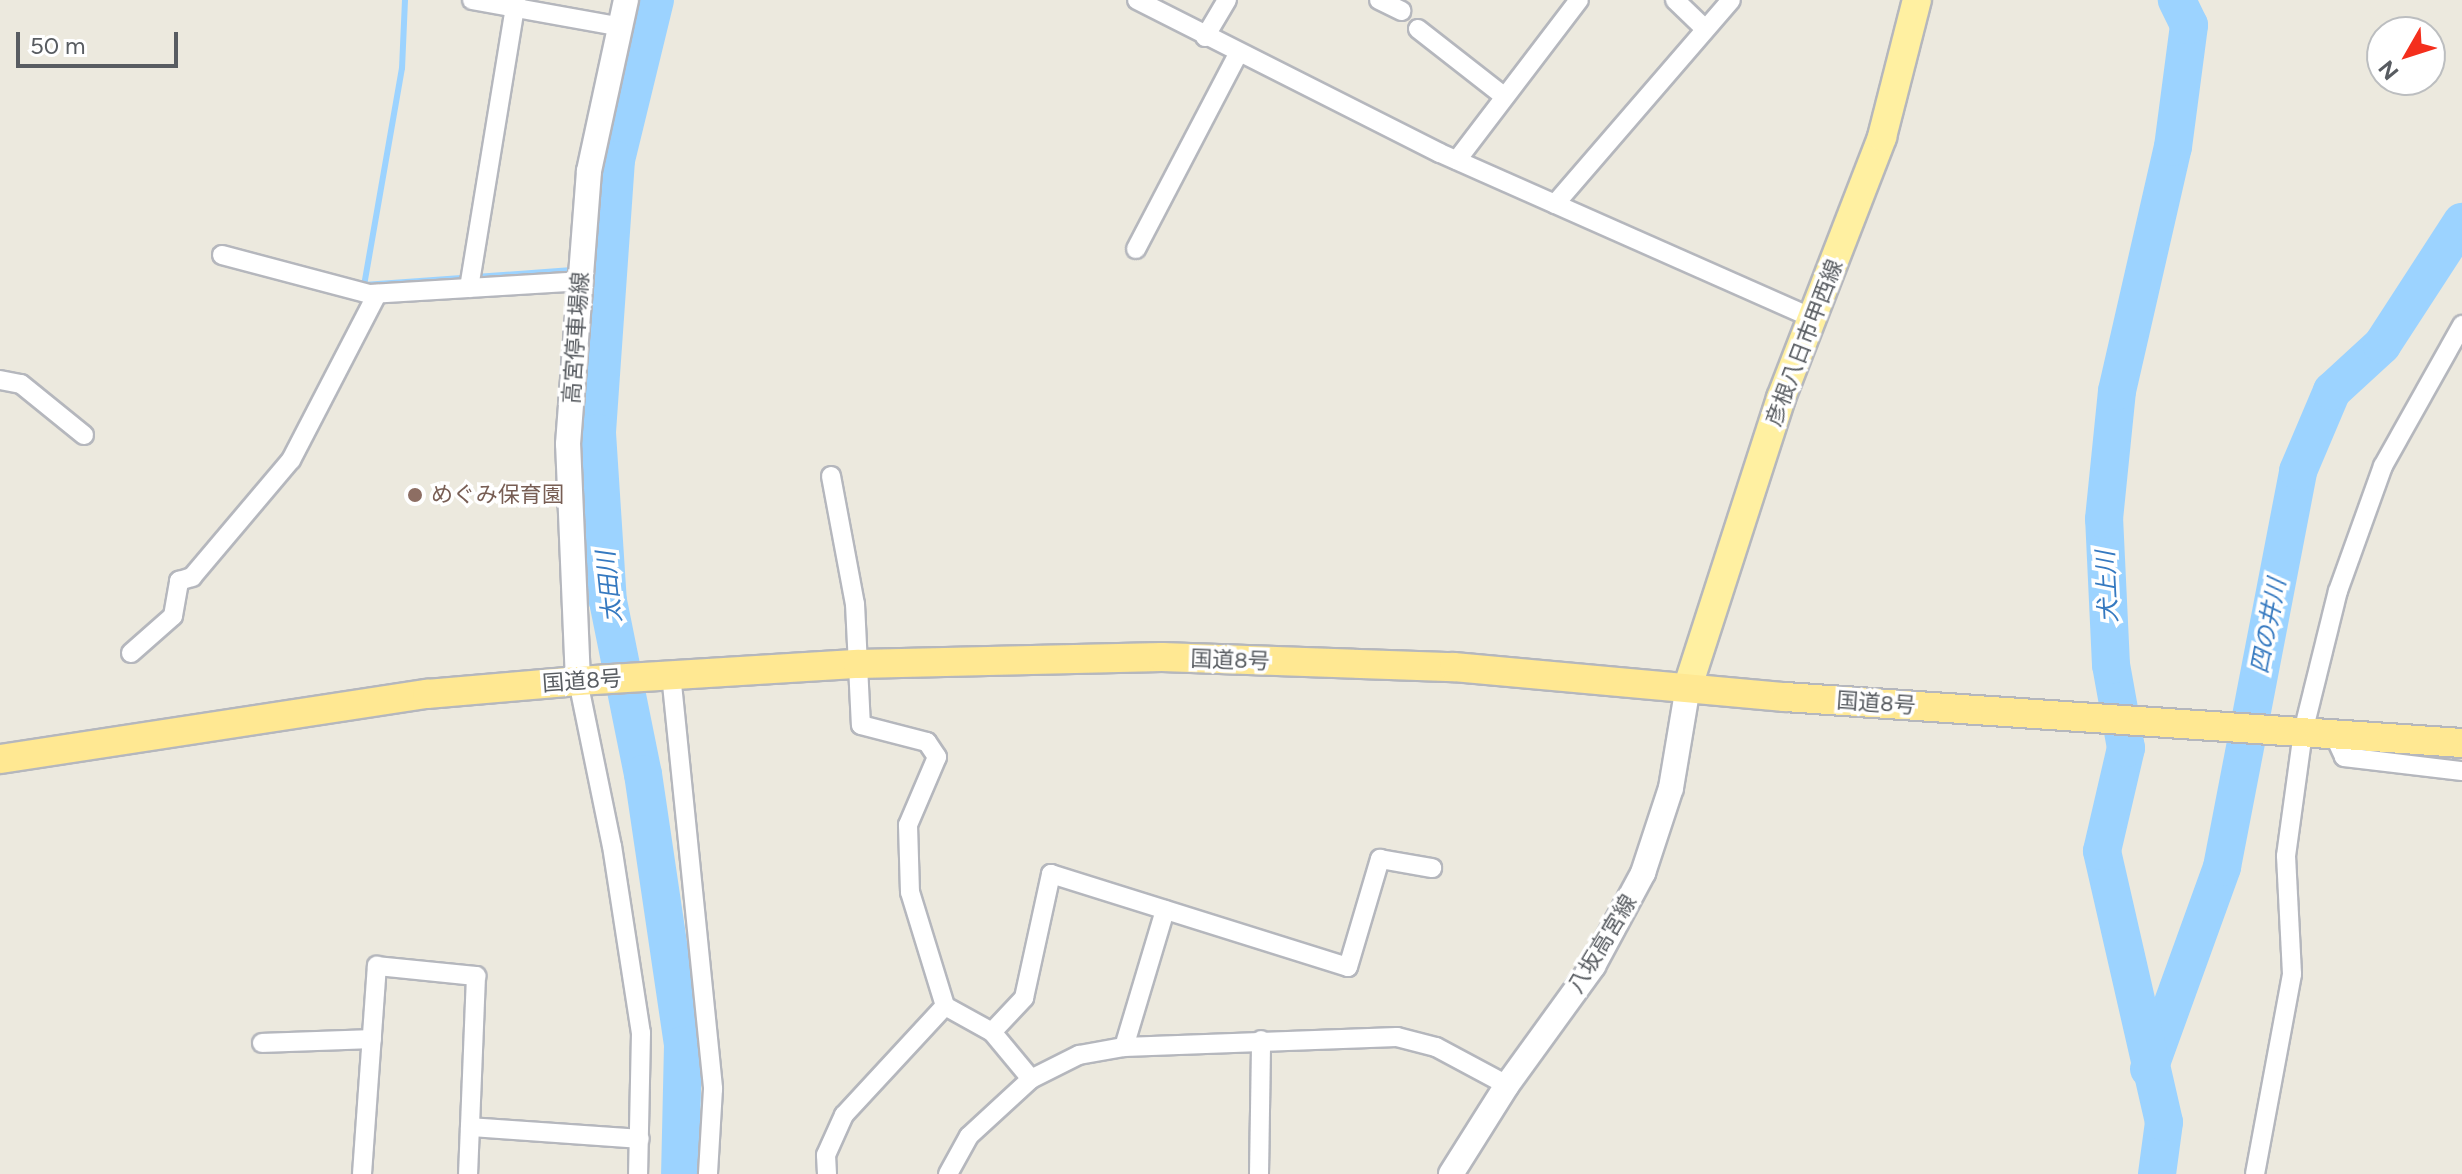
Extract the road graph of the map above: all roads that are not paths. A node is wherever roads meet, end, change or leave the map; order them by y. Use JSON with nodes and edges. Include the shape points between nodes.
{"nodes":[{"id":1,"x":472,"y":0,"type":"edge"},
{"id":2,"x":626,"y":0,"type":"edge"},
{"id":3,"x":1137,"y":0,"type":"edge"},
{"id":4,"x":1227,"y":0,"type":"edge"},
{"id":5,"x":1379,"y":0,"type":"edge"},
{"id":6,"x":1579,"y":0,"type":"edge"},
{"id":7,"x":1675,"y":0,"type":"edge"},
{"id":8,"x":1731,"y":0,"type":"edge"},
{"id":9,"x":1917,"y":0,"type":"edge"},
{"id":10,"x":515,"y":4,"type":"edge"},
{"id":11,"x":1402,"y":11,"type":"dead end"},
{"id":12,"x":617,"y":26,"type":"junction"},
{"id":13,"x":1703,"y":27,"type":"junction"},
{"id":14,"x":1418,"y":29,"type":"dead end"},
{"id":15,"x":1205,"y":37,"type":"junction"},
{"id":16,"x":1238,"y":54,"type":"junction"},
{"id":17,"x":1505,"y":97,"type":"junction"},
{"id":18,"x":1457,"y":160,"type":"junction"},
{"id":19,"x":1555,"y":204,"type":"junction"},
{"id":20,"x":1136,"y":249,"type":"dead end"},
{"id":21,"x":222,"y":255,"type":"dead end"},
{"id":22,"x":580,"y":281,"type":"junction"},
{"id":23,"x":469,"y":287,"type":"junction"},
{"id":24,"x":377,"y":294,"type":"junction"},
{"id":25,"x":1814,"y":319,"type":"junction"},
{"id":26,"x":2462,"y":325,"type":"edge"},
{"id":27,"x":0,"y":380,"type":"edge"},
{"id":28,"x":84,"y":435,"type":"dead end"},
{"id":29,"x":831,"y":476,"type":"dead end"},
{"id":30,"x":131,"y":653,"type":"dead end"},
{"id":31,"x":858,"y":664,"type":"junction"},
{"id":32,"x":666,"y":674,"type":"junction"},
{"id":33,"x":587,"y":681,"type":"junction"},
{"id":34,"x":1688,"y":686,"type":"junction"},
{"id":35,"x":2295,"y":731,"type":"junction"},
{"id":36,"x":2333,"y":733,"type":"junction"},
{"id":37,"x":2462,"y":743,"type":"edge"},
{"id":38,"x":0,"y":759,"type":"edge"},
{"id":39,"x":2462,"y":771,"type":"edge"},
{"id":40,"x":1432,"y":868,"type":"dead end"},
{"id":41,"x":1165,"y":910,"type":"junction"},
{"id":42,"x":945,"y":1006,"type":"junction"},
{"id":43,"x":992,"y":1032,"type":"junction"},
{"id":44,"x":372,"y":1039,"type":"junction"},
{"id":45,"x":1261,"y":1040,"type":"junction"},
{"id":46,"x":262,"y":1043,"type":"dead end"},
{"id":47,"x":1124,"y":1047,"type":"junction"},
{"id":48,"x":1031,"y":1079,"type":"junction"},
{"id":49,"x":1507,"y":1085,"type":"junction"},
{"id":50,"x":470,"y":1127,"type":"junction"},
{"id":51,"x":640,"y":1139,"type":"junction"},
{"id":52,"x":362,"y":1174,"type":"edge"},
{"id":53,"x":468,"y":1174,"type":"edge"},
{"id":54,"x":638,"y":1174,"type":"edge"},
{"id":55,"x":708,"y":1174,"type":"edge"},
{"id":56,"x":827,"y":1174,"type":"edge"},
{"id":57,"x":948,"y":1174,"type":"edge"},
{"id":58,"x":1259,"y":1174,"type":"edge"},
{"id":59,"x":1451,"y":1174,"type":"edge"},
{"id":60,"x":2255,"y":1174,"type":"edge"}],
"edges":[{"from":1,"to":10,"type":"street"},
{"from":2,"to":12,"type":"main road","name":"高宮停車場線"},
{"from":3,"to":15,"type":"street"},
{"from":4,"to":15,"type":"street"},
{"from":5,"to":11,"type":"street"},
{"from":6,"to":17,"type":"street"},
{"from":7,"to":13,"type":"street"},
{"from":8,"to":13,"type":"street"},
{"from":9,"to":25,"type":"main road","name":"彦根八日市甲西線","via":[[1882,137]]},
{"from":10,"to":12,"type":"street"},
{"from":10,"to":23,"type":"street"},
{"from":12,"to":22,"type":"main road","name":"高宮停車場線","via":[[589,171]]},
{"from":13,"to":19,"type":"street"},
{"from":14,"to":17,"type":"street"},
{"from":15,"to":16,"type":"street"},
{"from":16,"to":18,"type":"street"},
{"from":16,"to":20,"type":"street"},
{"from":17,"to":18,"type":"street"},
{"from":18,"to":19,"type":"street"},
{"from":19,"to":25,"type":"street"},
{"from":21,"to":24,"type":"street"},
{"from":22,"to":23,"type":"street"},
{"from":22,"to":33,"type":"main road","name":"高宮停車場線","via":[[568,444]]},
{"from":23,"to":24,"type":"street"},
{"from":24,"to":30,"type":"street","via":[[291,460],[192,577],[179,581],[173,616]]},
{"from":25,"to":34,"type":"main road","name":"彦根八日市甲西線","via":[[1781,398]]},
{"from":26,"to":35,"type":"street","via":[[2383,466]]},
{"from":27,"to":28,"type":"street","via":[[21,384]]},
{"from":29,"to":31,"type":"street","via":[[855,604]]},
{"from":31,"to":32,"type":"highway","name":"国道8号"},
{"from":31,"to":34,"type":"highway","name":"国道8号","via":[[1162,657],[1454,667]]},
{"from":31,"to":42,"type":"street","via":[[861,725],[927,742],[937,757],[908,825],[910,879]]},
{"from":32,"to":33,"type":"highway","name":"国道8号"},
{"from":32,"to":55,"type":"street","via":[[710,1057]]},
{"from":33,"to":38,"type":"highway","name":"国道8号","via":[[427,694]]},
{"from":33,"to":51,"type":"street","via":[[641,1033]]},
{"from":34,"to":35,"type":"highway","name":"国道8号"},
{"from":34,"to":49,"type":"main road","name":"八坂高宮線","via":[[1671,788],[1643,873],[1593,966]]},
{"from":35,"to":36,"type":"highway","name":"国道8号"},
{"from":35,"to":60,"type":"street","via":[[2286,856],[2292,974]]},
{"from":36,"to":37,"type":"highway","name":"国道8号"},
{"from":36,"to":39,"type":"street","via":[[2344,757]]},
{"from":40,"to":41,"type":"street","via":[[1380,859],[1348,967]]},
{"from":41,"to":43,"type":"street","via":[[1051,874],[1024,998]]},
{"from":41,"to":47,"type":"street"},
{"from":42,"to":43,"type":"street"},
{"from":42,"to":56,"type":"street","via":[[844,1115],[826,1155]]},
{"from":43,"to":48,"type":"street"},
{"from":44,"to":46,"type":"street"},
{"from":44,"to":50,"type":"street","via":[[377,966],[476,976]]},
{"from":44,"to":52,"type":"street"},
{"from":45,"to":47,"type":"street"},
{"from":45,"to":49,"type":"street","via":[[1397,1037],[1436,1047]]},
{"from":45,"to":58,"type":"street"},
{"from":47,"to":48,"type":"street","via":[[1079,1055]]},
{"from":48,"to":57,"type":"street","via":[[969,1136]]},
{"from":49,"to":59,"type":"main road","name":"八坂高宮線"},
{"from":50,"to":51,"type":"street"},
{"from":50,"to":53,"type":"street"},
{"from":51,"to":54,"type":"street"}]}
